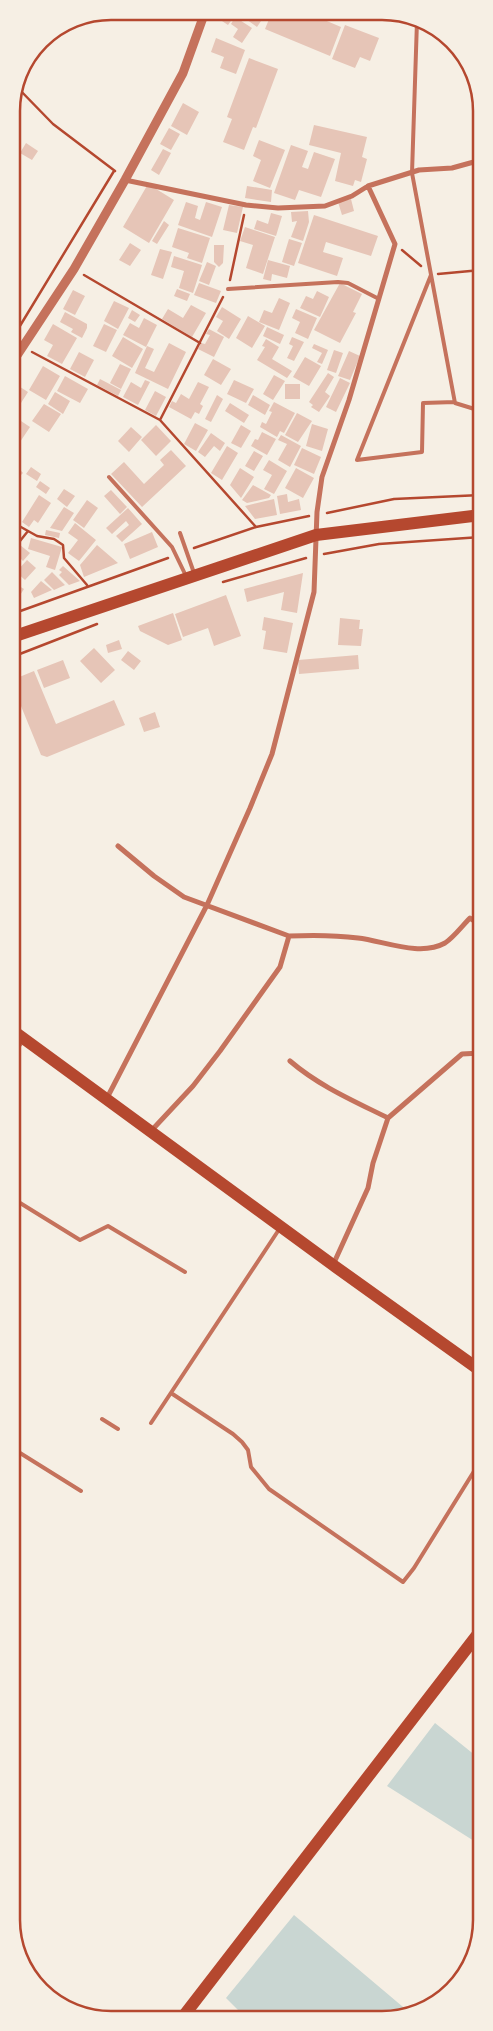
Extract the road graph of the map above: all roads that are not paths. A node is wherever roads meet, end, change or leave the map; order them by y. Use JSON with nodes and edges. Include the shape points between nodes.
{"nodes":[{"id":1,"x":202,"y":20,"type":"edge"},
{"id":2,"x":417,"y":27,"type":"edge"},
{"id":3,"x":473,"y":162,"type":"edge"},
{"id":4,"x":412,"y":173,"type":"junction"},
{"id":5,"x":125,"y":180,"type":"junction"},
{"id":6,"x":368,"y":186,"type":"junction"},
{"id":7,"x":431,"y":274,"type":"junction"},
{"id":8,"x":228,"y":289,"type":"road end"},
{"id":9,"x":379,"y":299,"type":"junction"},
{"id":10,"x":20,"y":350,"type":"edge"},
{"id":11,"x":455,"y":402,"type":"junction"},
{"id":12,"x":473,"y":408,"type":"edge"},
{"id":13,"x":109,"y":476,"type":"dead end"},
{"id":14,"x":473,"y":516,"type":"edge"},
{"id":15,"x":180,"y":534,"type":"dead end"},
{"id":16,"x":316,"y":535,"type":"junction"},
{"id":17,"x":191,"y":577,"type":"junction"},
{"id":18,"x":20,"y":634,"type":"edge"},
{"id":19,"x":118,"y":846,"type":"dead end"},
{"id":20,"x":207,"y":905,"type":"junction"},
{"id":21,"x":473,"y":920,"type":"edge"},
{"id":22,"x":289,"y":936,"type":"junction"},
{"id":23,"x":20,"y":1036,"type":"edge"},
{"id":24,"x":24,"y":1039,"type":"junction"},
{"id":25,"x":20,"y":1044,"type":"edge"},
{"id":26,"x":473,"y":1053,"type":"edge"},
{"id":27,"x":290,"y":1061,"type":"dead end"},
{"id":28,"x":106,"y":1099,"type":"junction"},
{"id":29,"x":388,"y":1118,"type":"junction"},
{"id":30,"x":150,"y":1131,"type":"junction"},
{"id":31,"x":20,"y":1203,"type":"edge"},
{"id":32,"x":281,"y":1227,"type":"junction"},
{"id":33,"x":333,"y":1265,"type":"junction"},
{"id":34,"x":185,"y":1272,"type":"dead end"},
{"id":35,"x":473,"y":1365,"type":"edge"},
{"id":36,"x":171,"y":1394,"type":"junction"},
{"id":37,"x":102,"y":1419,"type":"dead end"},
{"id":38,"x":151,"y":1423,"type":"dead end"},
{"id":39,"x":118,"y":1430,"type":"dead end"},
{"id":40,"x":20,"y":1453,"type":"edge"},
{"id":41,"x":473,"y":1473,"type":"edge"},
{"id":42,"x":82,"y":1491,"type":"dead end"},
{"id":43,"x":473,"y":1642,"type":"edge"},
{"id":44,"x":187,"y":2011,"type":"edge"}],
"edges":[{"from":1,"to":5,"type":"street","via":[[183,73]]},
{"from":2,"to":4,"type":"lane"},
{"from":3,"to":4,"type":"street"},
{"from":4,"to":6,"type":"street"},
{"from":4,"to":7,"type":"lane"},
{"from":5,"to":6,"type":"street","via":[[246,205],[278,208],[325,206]]},
{"from":5,"to":10,"type":"street","via":[[74,269]]},
{"from":6,"to":9,"type":"street","via":[[395,244]]},
{"from":7,"to":11,"type":"lane"},
{"from":7,"to":11,"type":"lane","via":[[357,460],[422,452],[423,403]]},
{"from":8,"to":9,"type":"lane","via":[[338,282],[348,283]]},
{"from":9,"to":16,"type":"street","via":[[322,477]]},
{"from":11,"to":12,"type":"lane"},
{"from":13,"to":17,"type":"lane","via":[[172,547]]},
{"from":14,"to":16,"type":"main road"},
{"from":15,"to":17,"type":"lane","via":[[187,551]]},
{"from":16,"to":17,"type":"main road"},
{"from":16,"to":20,"type":"street","via":[[314,592],[272,754]]},
{"from":17,"to":18,"type":"main road"},
{"from":19,"to":20,"type":"street","via":[[184,898]]},
{"from":20,"to":22,"type":"street"},
{"from":20,"to":28,"type":"street"},
{"from":21,"to":22,"type":"street","via":[[470,918],[446,942],[432,948],[411,948],[358,938]]},
{"from":22,"to":30,"type":"street","via":[[280,967],[193,1086]]},
{"from":23,"to":24,"type":"main road"},
{"from":24,"to":25,"type":"lane"},
{"from":24,"to":28,"type":"main road"},
{"from":26,"to":29,"type":"street","via":[[462,1054]]},
{"from":27,"to":29,"type":"street","via":[[334,1091]]},
{"from":28,"to":30,"type":"main road"},
{"from":29,"to":33,"type":"street","via":[[368,1188]]},
{"from":30,"to":32,"type":"main road"},
{"from":31,"to":34,"type":"lane","via":[[80,1240],[108,1226]]},
{"from":32,"to":33,"type":"main road"},
{"from":32,"to":36,"type":"lane"},
{"from":33,"to":35,"type":"main road"},
{"from":36,"to":38,"type":"lane"},
{"from":36,"to":41,"type":"lane","via":[[242,1442],[248,1450],[251,1467],[269,1490],[403,1582]]},
{"from":37,"to":39,"type":"lane"},
{"from":40,"to":42,"type":"lane"},
{"from":43,"to":44,"type":"main road"}]}
